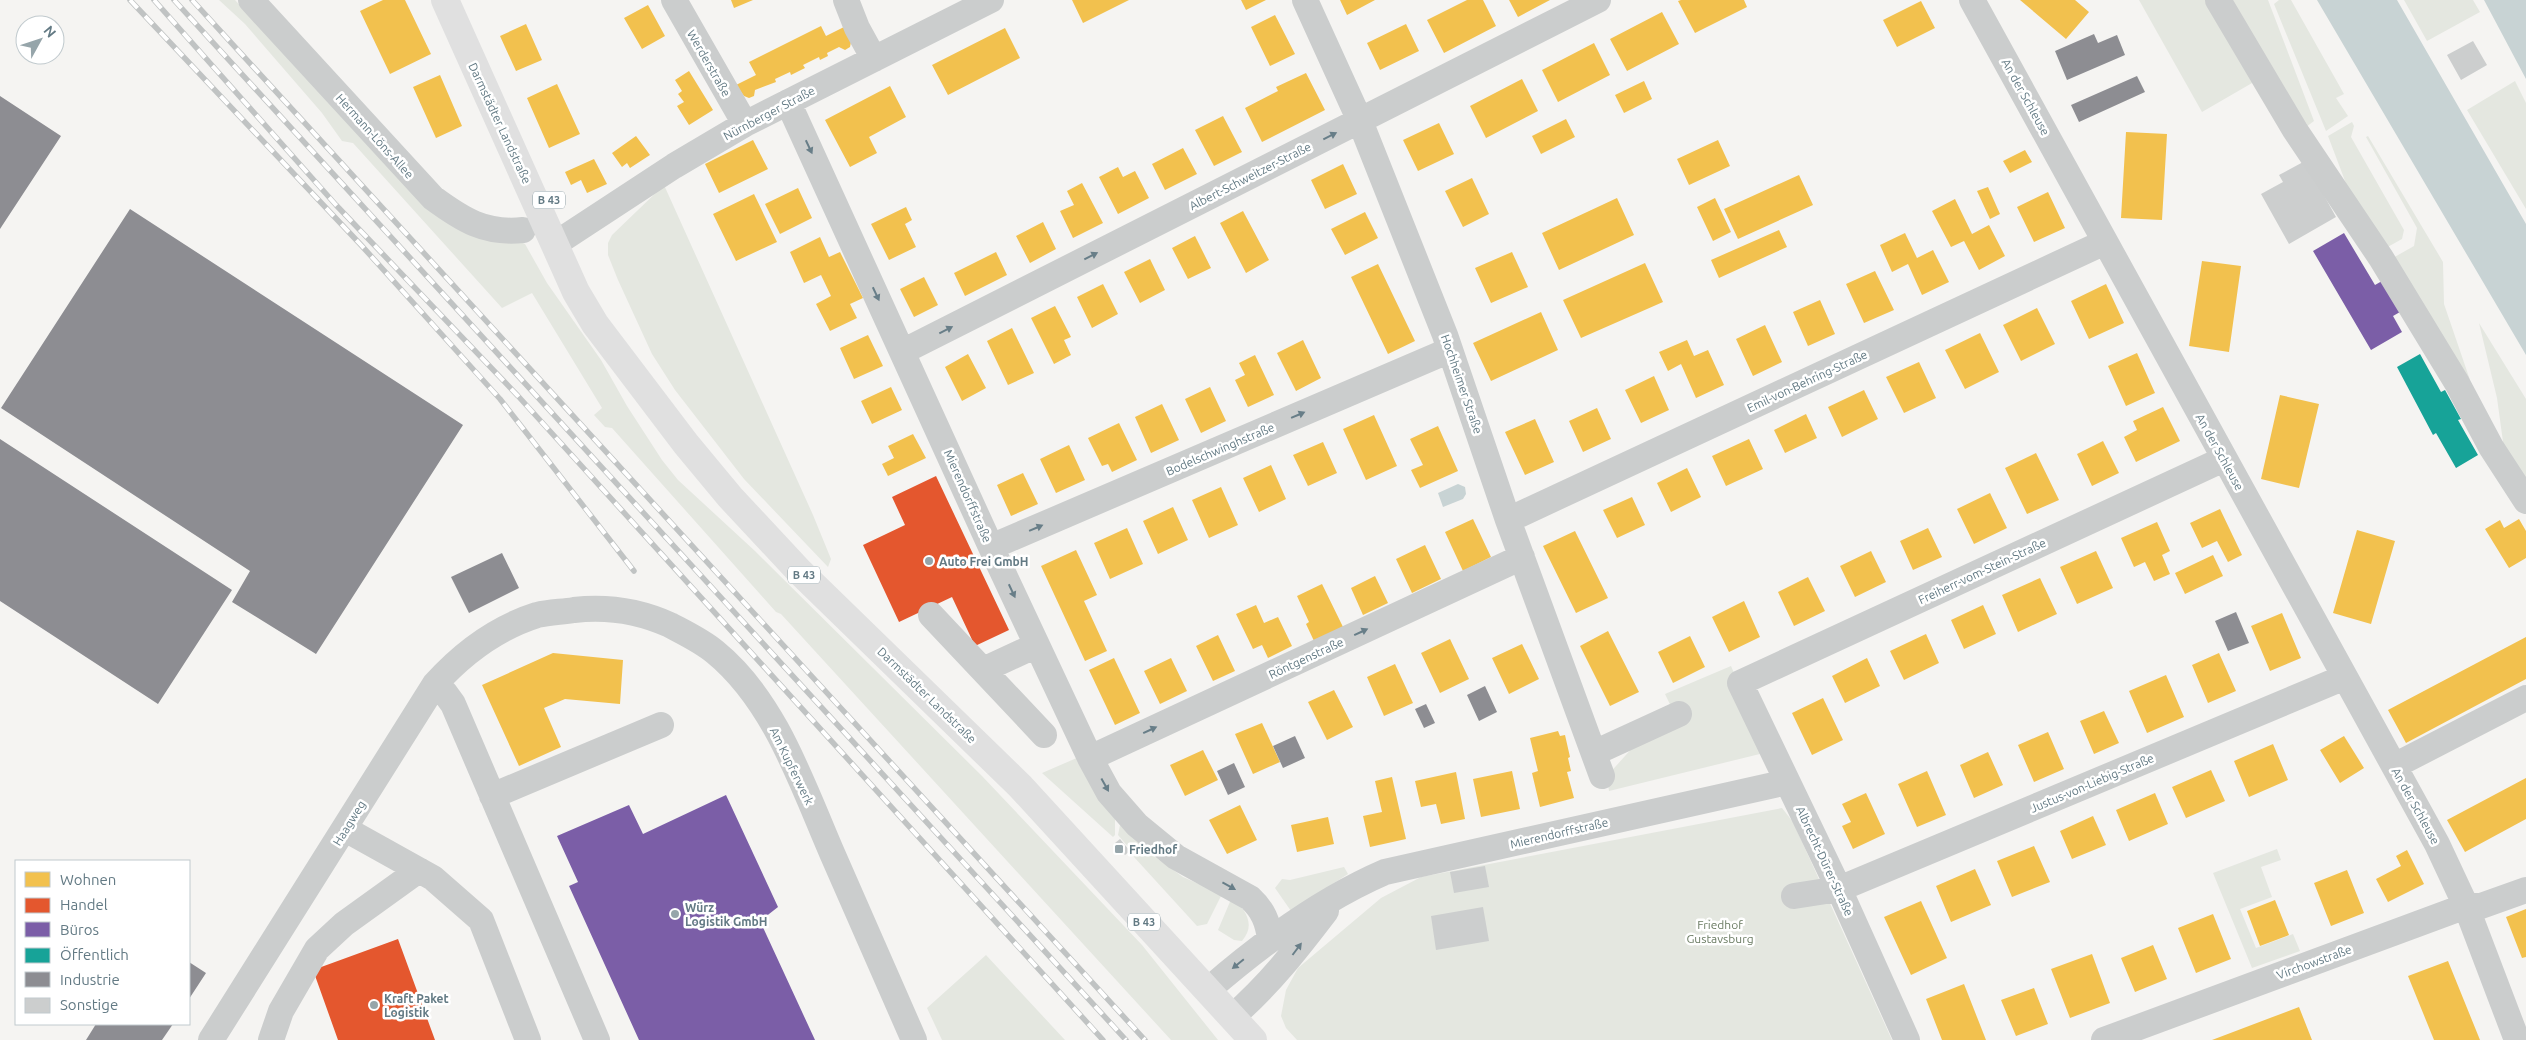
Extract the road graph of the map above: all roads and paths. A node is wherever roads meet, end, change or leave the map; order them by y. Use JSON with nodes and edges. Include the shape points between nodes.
{"nodes":[{"id":1,"x":251,"y":0,"type":"edge"},
{"id":2,"x":445,"y":0,"type":"edge"},
{"id":3,"x":453,"y":0,"type":"edge"},
{"id":4,"x":674,"y":0,"type":"edge"},
{"id":5,"x":846,"y":0,"type":"edge"},
{"id":6,"x":992,"y":0,"type":"edge"},
{"id":7,"x":1305,"y":0,"type":"edge"},
{"id":8,"x":1598,"y":0,"type":"edge"},
{"id":9,"x":1972,"y":0,"type":"edge"},
{"id":10,"x":2218,"y":0,"type":"edge"},
{"id":11,"x":874,"y":59,"type":"junction"},
{"id":12,"x":788,"y":102,"type":"junction"},
{"id":13,"x":1360,"y":121,"type":"junction"},
{"id":14,"x":745,"y":124,"type":"junction"},
{"id":15,"x":523,"y":230,"type":"dead end"},
{"id":16,"x":561,"y":240,"type":"junction"},
{"id":17,"x":2105,"y":242,"type":"junction"},
{"id":18,"x":1450,"y":350,"type":"junction"},
{"id":19,"x":902,"y":352,"type":"junction"},
{"id":20,"x":2224,"y":459,"type":"junction"},
{"id":21,"x":2526,"y":501,"type":"edge"},
{"id":22,"x":1508,"y":520,"type":"junction"},
{"id":23,"x":991,"y":547,"type":"junction"},
{"id":24,"x":1522,"y":557,"type":"junction"},
{"id":25,"x":931,"y":616,"type":"dead end"},
{"id":26,"x":508,"y":627,"type":"joint"},
{"id":27,"x":1037,"y":645,"type":"junction"},
{"id":28,"x":983,"y":670,"type":"junction"},
{"id":29,"x":2345,"y":677,"type":"junction"},
{"id":30,"x":1740,"y":683,"type":"joint"},
{"id":31,"x":435,"y":684,"type":"junction"},
{"id":32,"x":2526,"y":698,"type":"edge"},
{"id":33,"x":1679,"y":714,"type":"dead end"},
{"id":34,"x":661,"y":725,"type":"dead end"},
{"id":35,"x":1044,"y":735,"type":"dead end"},
{"id":36,"x":1090,"y":758,"type":"junction"},
{"id":37,"x":2394,"y":766,"type":"junction"},
{"id":38,"x":1787,"y":782,"type":"junction"},
{"id":39,"x":492,"y":796,"type":"junction"},
{"id":40,"x":345,"y":829,"type":"junction"},
{"id":41,"x":419,"y":870,"type":"junction"},
{"id":42,"x":1839,"y":889,"type":"junction"},
{"id":43,"x":2526,"y":890,"type":"edge"},
{"id":44,"x":1794,"y":896,"type":"dead end"},
{"id":45,"x":1336,"y":898,"type":"junction"},
{"id":46,"x":2466,"y":906,"type":"junction"},
{"id":47,"x":1270,"y":939,"type":"junction"},
{"id":48,"x":1208,"y":990,"type":"junction"},
{"id":49,"x":1232,"y":1017,"type":"junction"},
{"id":50,"x":211,"y":1040,"type":"edge"},
{"id":51,"x":271,"y":1040,"type":"edge"},
{"id":52,"x":528,"y":1040,"type":"edge"},
{"id":53,"x":597,"y":1040,"type":"edge"},
{"id":54,"x":914,"y":1040,"type":"edge"},
{"id":55,"x":1253,"y":1040,"type":"edge"},
{"id":56,"x":1907,"y":1040,"type":"edge"},
{"id":57,"x":2104,"y":1040,"type":"edge"},
{"id":58,"x":2517,"y":1040,"type":"edge"}],
"edges":[{"from":1,"to":15,"type":"street","name":"Hermann-Löns-Allee","via":[[433,198],[454,214],[486,228],[503,232]]},
{"from":2,"to":16,"type":"main road","name":"Darmstädter Landstraße","number":"B 43"},
{"from":3,"to":16,"type":"main road","name":"Darmstädter Landstraße","number":"B 43","via":[[479,44],[542,187]]},
{"from":4,"to":14,"type":"street","name":"Werderstraße"},
{"from":5,"to":11,"type":"street"},
{"from":6,"to":11,"type":"street","name":"Nürnberger Straße"},
{"from":7,"to":13,"type":"street","name":"Hochheimer Straße"},
{"from":8,"to":13,"type":"street","name":"Albert-Schweitzer-Straße"},
{"from":9,"to":17,"type":"street","name":"An der Schleuse"},
{"from":10,"to":21,"type":"street","via":[[2295,130],[2381,258]]},
{"from":11,"to":12,"type":"street","name":"Nürnberger Straße"},
{"from":12,"to":14,"type":"street","name":"Nürnberger Straße"},
{"from":12,"to":19,"type":"street","name":"Mierendorffstraße","one_way":true},
{"from":13,"to":18,"type":"street","name":"Hochheimer Straße"},
{"from":19,"to":13,"type":"street","name":"Albert-Schweitzer-Straße","one_way":true},
{"from":14,"to":16,"type":"street","name":"Nürnberger Straße"},
{"from":16,"to":48,"type":"main road","name":"Darmstädter Landstraße","number":"B 43","via":[[651,397],[730,497],[799,571],[1020,786]]},
{"from":17,"to":20,"type":"street","name":"An der Schleuse"},
{"from":17,"to":22,"type":"street","name":"Emil-von-Behring-Straße"},
{"from":18,"to":22,"type":"street","name":"Hochheimer Straße"},
{"from":23,"to":18,"type":"street","name":"Bodelschwinghstraße","one_way":true},
{"from":19,"to":23,"type":"street","name":"Mierendorffstraße"},
{"from":20,"to":29,"type":"street","name":"An der Schleuse"},
{"from":20,"to":30,"type":"street","name":"Freiherr-vom-Stein-Straße"},
{"from":22,"to":24,"type":"street","name":"Hochheimer Straße"},
{"from":23,"to":27,"type":"street","name":"Mierendorffstraße","one_way":true},
{"from":24,"to":33,"type":"street","name":"Hochheimer Straße","via":[[1598,764]]},
{"from":36,"to":24,"type":"street","name":"Röntgenstraße","one_way":true},
{"from":25,"to":28,"type":"street"},
{"from":26,"to":31,"type":"street","name":"Haagweg","via":[[478,645]]},
{"from":26,"to":54,"type":"street","name":"Am Kupferwerk","via":[[538,615],[588,608],[641,612],[685,632],[715,652],[734,670],[784,745]]},
{"from":27,"to":28,"type":"street"},
{"from":27,"to":36,"type":"street","name":"Mierendorffstraße"},
{"from":28,"to":35,"type":"street"},
{"from":29,"to":37,"type":"street","name":"An der Schleuse"},
{"from":29,"to":42,"type":"street","name":"Justus-von-Liebig-Straße"},
{"from":30,"to":38,"type":"street","name":"Albrecht-Dürer-Straße"},
{"from":31,"to":39,"type":"street","via":[[453,704]]},
{"from":31,"to":40,"type":"street","name":"Haagweg"},
{"from":32,"to":37,"type":"street"},
{"from":34,"to":39,"type":"street"},
{"from":36,"to":47,"type":"street","name":"Mierendorffstraße","one_way":true,"via":[[1110,793],[1137,825],[1176,857],[1258,904]]},
{"from":37,"to":46,"type":"street","name":"An der Schleuse","via":[[2438,844]]},
{"from":38,"to":42,"type":"street","name":"Albrecht-Dürer-Straße"},
{"from":38,"to":45,"type":"street","name":"Mierendorffstraße","via":[[1385,872],[1358,883]]},
{"from":39,"to":53,"type":"street"},
{"from":40,"to":41,"type":"street"},
{"from":40,"to":50,"type":"street","name":"Haagweg"},
{"from":41,"to":51,"type":"street","via":[[344,924],[317,949],[281,1011]]},
{"from":41,"to":52,"type":"street","via":[[433,878],[481,920]]},
{"from":42,"to":44,"type":"street","name":"Justus-von-Liebig-Straße"},
{"from":42,"to":56,"type":"street","name":"Albrecht-Dürer-Straße"},
{"from":43,"to":46,"type":"street","name":"Virchowstraße","via":[[2481,906]]},
{"from":45,"to":47,"type":"street","name":"Mierendorffstraße"},
{"from":49,"to":45,"type":"street","name":"Mierendorffstraße","one_way":true,"via":[[1280,971]]},
{"from":46,"to":57,"type":"street","name":"Virchowstraße"},
{"from":46,"to":58,"type":"street"},
{"from":47,"to":48,"type":"street","name":"Mierendorffstraße","one_way":true},
{"from":48,"to":49,"type":"main road","number":"B 43"},
{"from":49,"to":55,"type":"main road","number":"B 43"}]}
